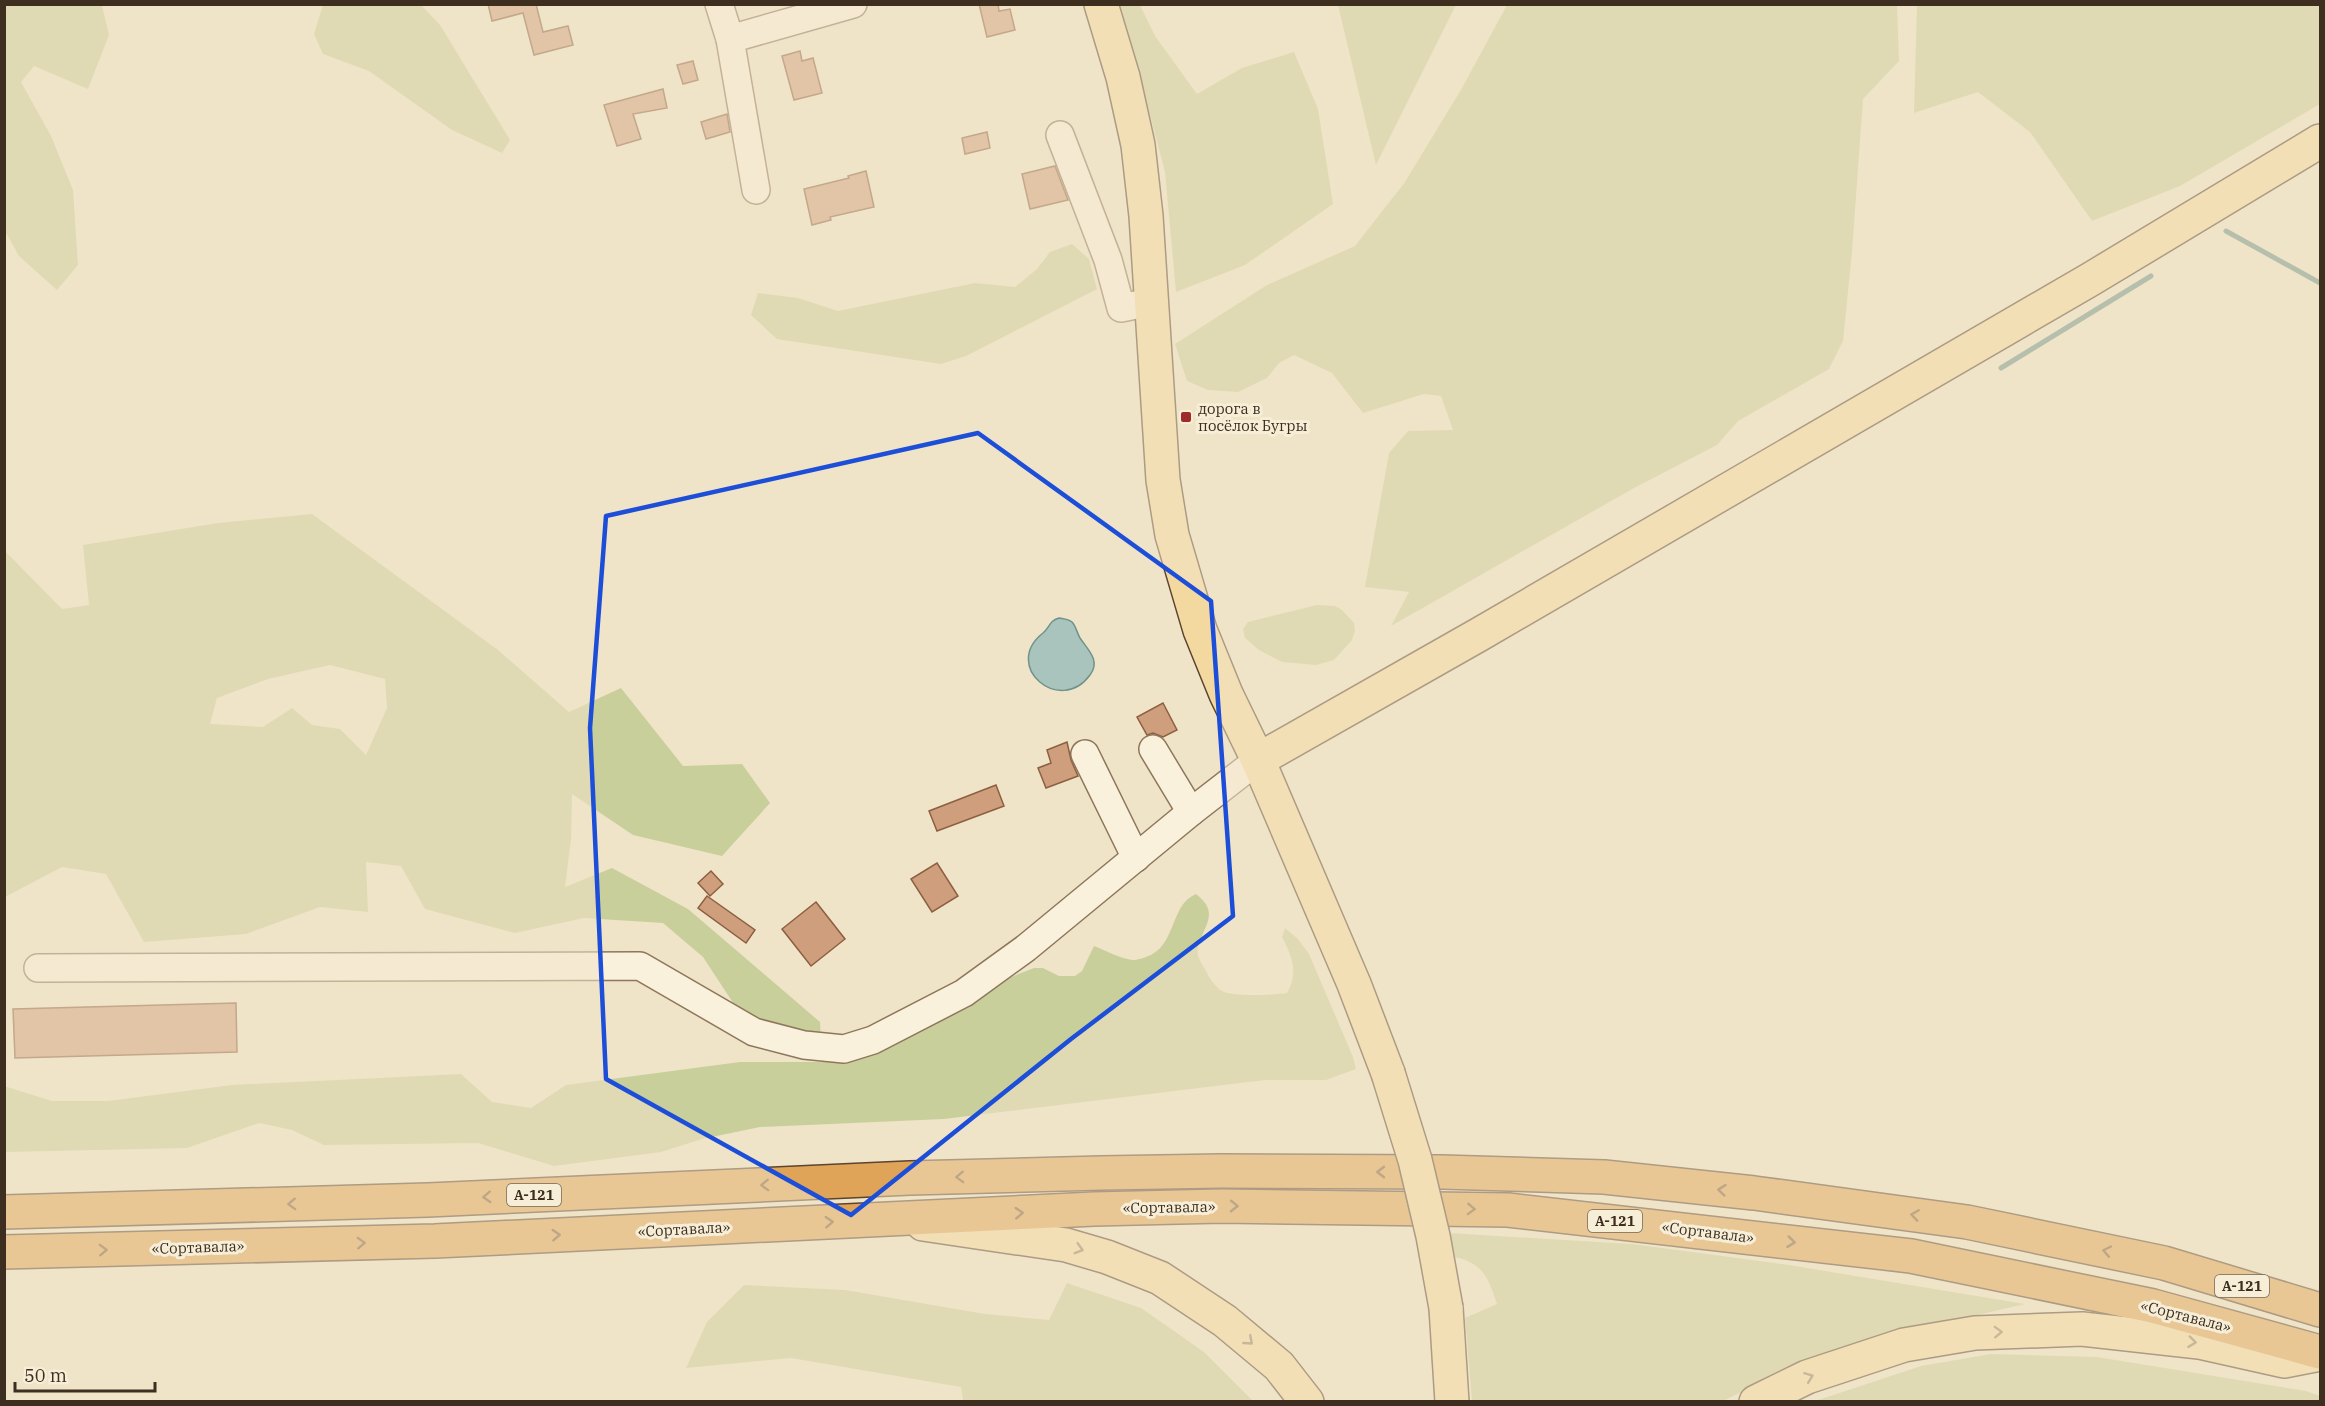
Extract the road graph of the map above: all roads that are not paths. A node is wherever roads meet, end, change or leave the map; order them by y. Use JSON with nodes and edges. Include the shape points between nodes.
{"nodes":[{"id":1,"x":719,"y":4,"type":"edge"},
{"id":2,"x":853,"y":4,"type":"edge"},
{"id":3,"x":1101,"y":4,"type":"edge"},
{"id":4,"x":730,"y":39,"type":"junction"},
{"id":5,"x":1059,"y":135,"type":"dead end"},
{"id":6,"x":2320,"y":141,"type":"edge"},
{"id":7,"x":756,"y":190,"type":"dead end"},
{"id":8,"x":1151,"y":302,"type":"junction"},
{"id":9,"x":1154,"y":749,"type":"dead end"},
{"id":10,"x":1085,"y":754,"type":"dead end"},
{"id":11,"x":1258,"y":760,"type":"junction"},
{"id":12,"x":1191,"y":813,"type":"junction"},
{"id":13,"x":1136,"y":858,"type":"junction"},
{"id":14,"x":38,"y":968,"type":"dead end"},
{"id":15,"x":4,"y":1212,"type":"edge"},
{"id":16,"x":897,"y":1219,"type":"junction"},
{"id":17,"x":4,"y":1252,"type":"edge"},
{"id":18,"x":2320,"y":1310,"type":"edge"},
{"id":19,"x":2320,"y":1353,"type":"edge"},
{"id":20,"x":1307,"y":1401,"type":"edge"},
{"id":21,"x":1452,"y":1401,"type":"edge"},
{"id":22,"x":1756,"y":1401,"type":"edge"}],
"edges":[{"from":1,"to":4,"type":"street"},
{"from":2,"to":4,"type":"street"},
{"from":3,"to":8,"type":"main road","via":[[1138,145]]},
{"from":4,"to":7,"type":"street"},
{"from":5,"to":8,"type":"street","via":[[1108,260],[1121,308]]},
{"from":6,"to":11,"type":"main road","via":[[2071,290]]},
{"from":8,"to":11,"type":"main road","via":[[1162,480],[1172,536],[1200,630]]},
{"from":9,"to":12,"type":"street"},
{"from":10,"to":13,"type":"street"},
{"from":11,"to":12,"type":"street"},
{"from":11,"to":21,"type":"main road","bridge":true,"via":[[1354,984],[1415,1160],[1446,1308]]},
{"from":12,"to":13,"type":"street"},
{"from":13,"to":14,"type":"street","via":[[964,993],[873,1040],[844,1049],[804,1045],[754,1032],[640,966]]},
{"from":18,"to":15,"type":"highway","number":"А-121","one_way":true,"via":[[2164,1263],[1967,1222],[1604,1177],[1443,1172],[1112,1172]]},
{"from":17,"to":16,"type":"highway","name":"«Сортавала»","number":"А-121","one_way":true,"via":[[435,1241]]},
{"from":16,"to":19,"type":"highway","name":"«Сортавала»","number":"А-121","one_way":true,"via":[[1222,1206],[1508,1210],[1911,1256],[2153,1306]]},
{"from":16,"to":20,"type":"main road","one_way":true,"via":[[1066,1245],[1160,1278],[1225,1320],[1279,1366]]},
{"from":22,"to":19,"type":"main road","one_way":true,"via":[[1807,1377],[1904,1345],[1976,1333],[2082,1329],[2199,1342],[2284,1361]]}]}
